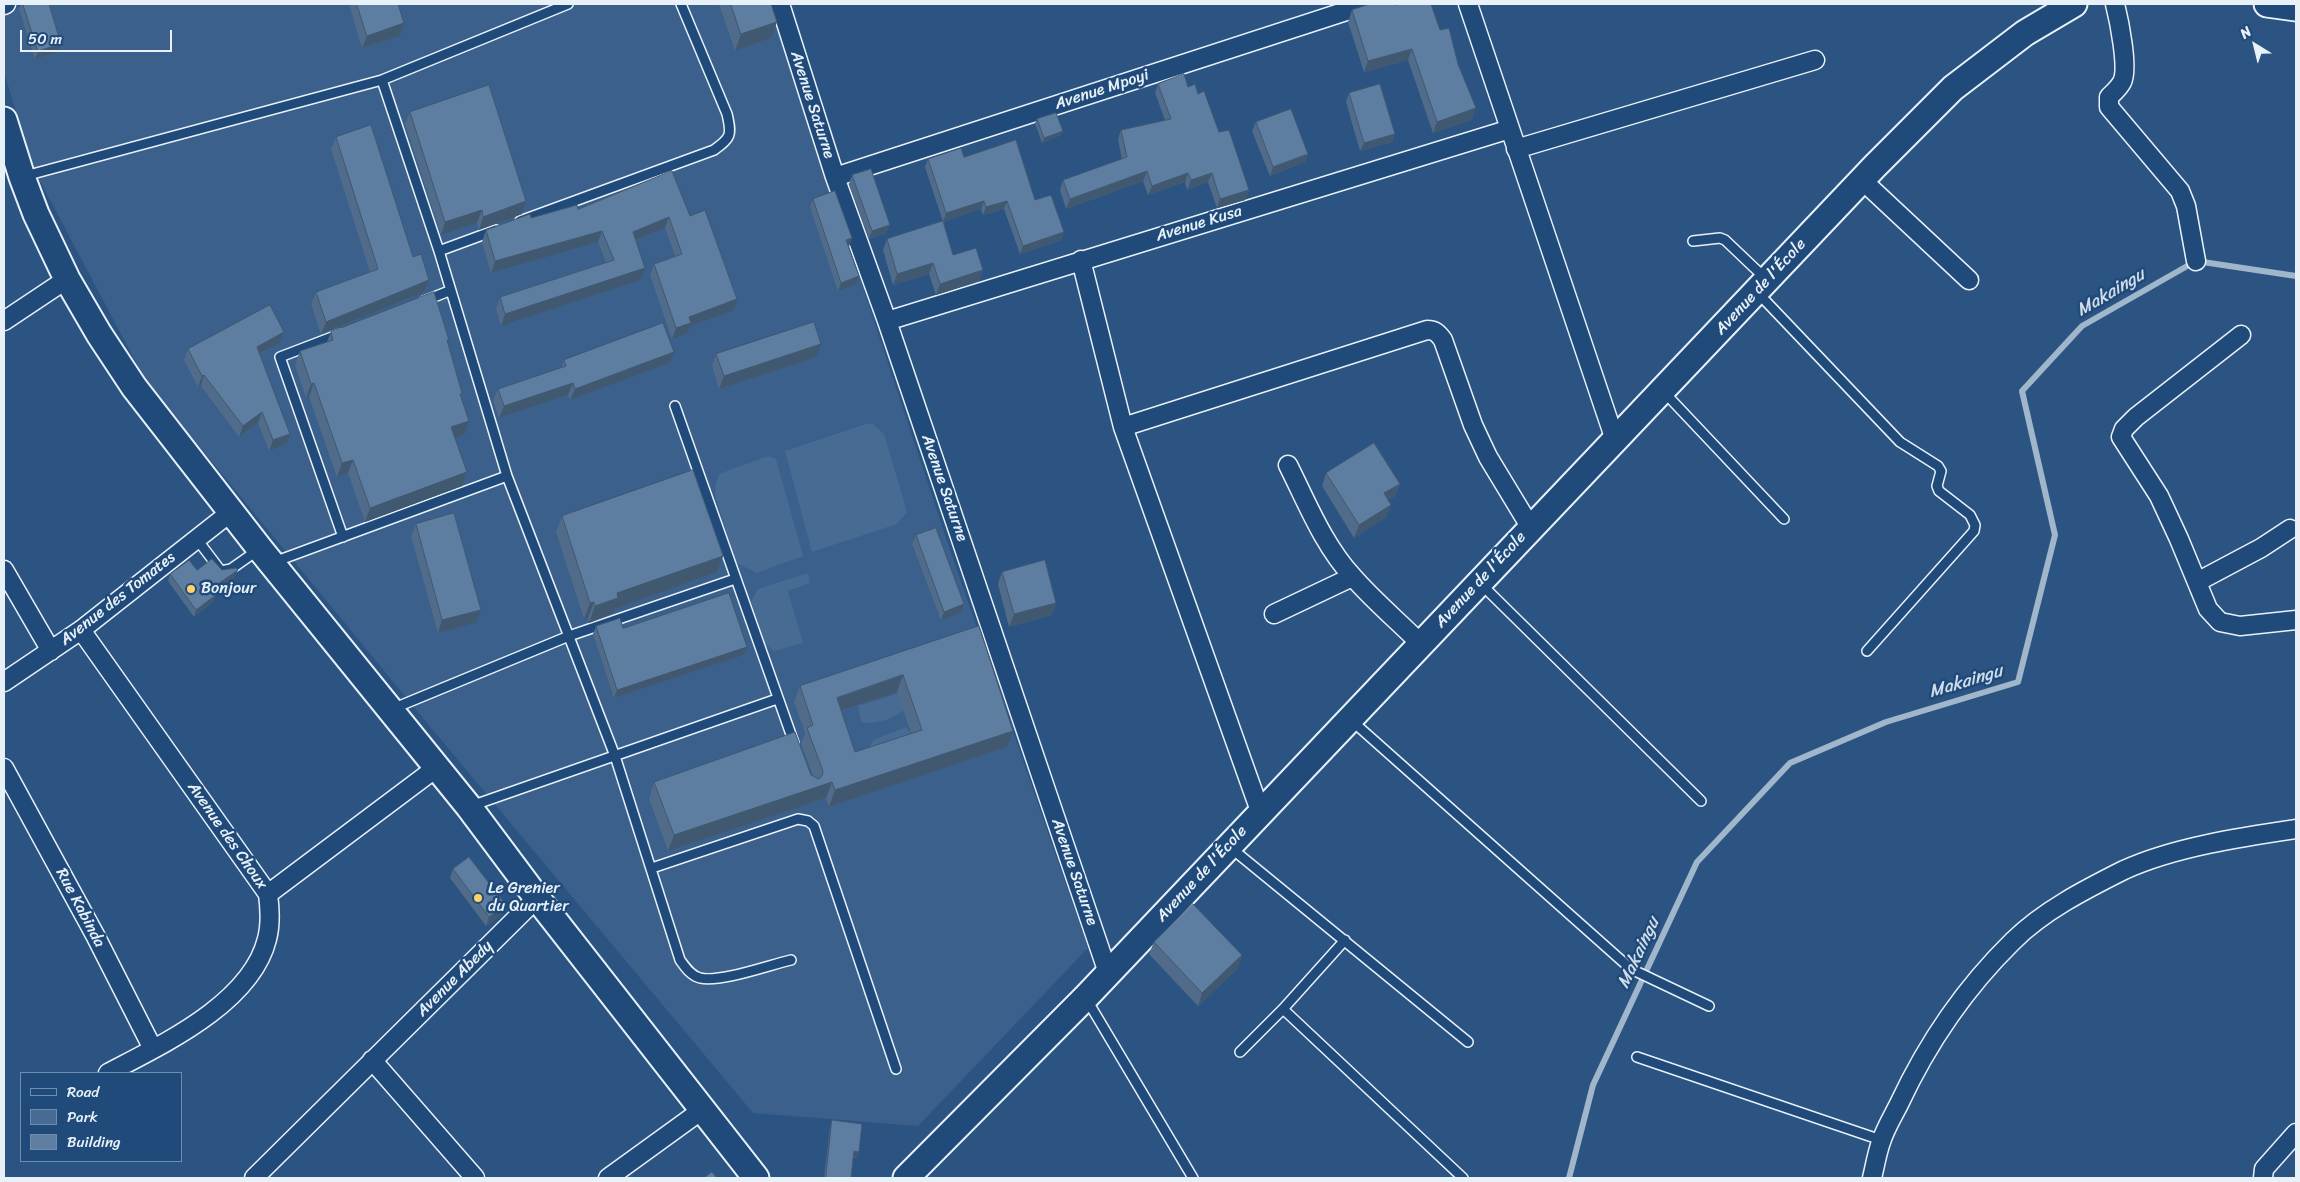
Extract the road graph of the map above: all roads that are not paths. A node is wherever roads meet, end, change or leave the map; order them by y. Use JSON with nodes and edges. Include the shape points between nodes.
{"nodes":[{"id":1,"x":568,"y":4,"type":"edge"},
{"id":2,"x":681,"y":4,"type":"edge"},
{"id":3,"x":780,"y":4,"type":"edge"},
{"id":4,"x":1368,"y":4,"type":"edge"},
{"id":5,"x":1468,"y":4,"type":"edge"},
{"id":6,"x":2074,"y":4,"type":"edge"},
{"id":7,"x":2116,"y":4,"type":"edge"},
{"id":8,"x":2267,"y":4,"type":"edge"},
{"id":9,"x":2296,"y":8,"type":"edge"},
{"id":10,"x":1815,"y":60,"type":"dead end"},
{"id":11,"x":382,"y":80,"type":"junction"},
{"id":12,"x":4,"y":120,"type":"edge"},
{"id":13,"x":1510,"y":129,"type":"junction"},
{"id":14,"x":1516,"y":149,"type":"junction"},
{"id":15,"x":22,"y":177,"type":"junction"},
{"id":16,"x":835,"y":177,"type":"junction"},
{"id":17,"x":1862,"y":180,"type":"junction"},
{"id":18,"x":1693,"y":241,"type":"dead end"},
{"id":19,"x":439,"y":251,"type":"junction"},
{"id":20,"x":1081,"y":260,"type":"junction"},
{"id":21,"x":2196,"y":261,"type":"dead end"},
{"id":22,"x":67,"y":279,"type":"junction"},
{"id":23,"x":1969,"y":280,"type":"dead end"},
{"id":24,"x":1763,"y":286,"type":"junction"},
{"id":25,"x":449,"y":290,"type":"junction"},
{"id":26,"x":414,"y":304,"type":"edge"},
{"id":27,"x":4,"y":321,"type":"edge"},
{"id":28,"x":887,"y":321,"type":"junction"},
{"id":29,"x":351,"y":329,"type":"edge"},
{"id":30,"x":2241,"y":335,"type":"dead end"},
{"id":31,"x":1662,"y":391,"type":"junction"},
{"id":32,"x":675,"y":406,"type":"dead end"},
{"id":33,"x":1123,"y":427,"type":"junction"},
{"id":34,"x":1615,"y":440,"type":"junction"},
{"id":35,"x":1288,"y":465,"type":"dead end"},
{"id":36,"x":507,"y":476,"type":"junction"},
{"id":37,"x":231,"y":512,"type":"junction"},
{"id":38,"x":1784,"y":519,"type":"dead end"},
{"id":39,"x":1531,"y":528,"type":"junction"},
{"id":40,"x":2290,"y":530,"type":"dead end"},
{"id":41,"x":343,"y":537,"type":"junction"},
{"id":42,"x":196,"y":538,"type":"junction"},
{"id":43,"x":266,"y":556,"type":"junction"},
{"id":44,"x":4,"y":570,"type":"edge"},
{"id":45,"x":1352,"y":577,"type":"junction"},
{"id":46,"x":735,"y":579,"type":"junction"},
{"id":47,"x":1479,"y":582,"type":"junction"},
{"id":48,"x":2197,"y":582,"type":"junction"},
{"id":49,"x":1274,"y":614,"type":"dead end"},
{"id":50,"x":2296,"y":620,"type":"edge"},
{"id":51,"x":81,"y":630,"type":"junction"},
{"id":52,"x":569,"y":636,"type":"junction"},
{"id":53,"x":1421,"y":644,"type":"junction"},
{"id":54,"x":51,"y":651,"type":"junction"},
{"id":55,"x":1867,"y":652,"type":"dead end"},
{"id":56,"x":4,"y":682,"type":"edge"},
{"id":57,"x":777,"y":699,"type":"junction"},
{"id":58,"x":390,"y":710,"type":"junction"},
{"id":59,"x":1351,"y":719,"type":"junction"},
{"id":60,"x":798,"y":753,"type":"edge"},
{"id":61,"x":615,"y":756,"type":"junction"},
{"id":62,"x":4,"y":768,"type":"edge"},
{"id":63,"x":436,"y":768,"type":"junction"},
{"id":64,"x":1701,"y":801,"type":"dead end"},
{"id":65,"x":469,"y":807,"type":"junction"},
{"id":66,"x":1260,"y":811,"type":"junction"},
{"id":67,"x":2296,"y":829,"type":"edge"},
{"id":68,"x":1228,"y":846,"type":"junction"},
{"id":69,"x":652,"y":868,"type":"junction"},
{"id":70,"x":268,"y":894,"type":"junction"},
{"id":71,"x":537,"y":898,"type":"junction"},
{"id":72,"x":1345,"y":940,"type":"junction"},
{"id":73,"x":790,"y":960,"type":"dead end"},
{"id":74,"x":1108,"y":973,"type":"junction"},
{"id":75,"x":1085,"y":998,"type":"junction"},
{"id":76,"x":1709,"y":1006,"type":"dead end"},
{"id":77,"x":1283,"y":1009,"type":"junction"},
{"id":78,"x":1468,"y":1042,"type":"dead end"},
{"id":79,"x":153,"y":1049,"type":"junction"},
{"id":80,"x":1240,"y":1052,"type":"dead end"},
{"id":81,"x":1637,"y":1056,"type":"dead end"},
{"id":82,"x":372,"y":1060,"type":"junction"},
{"id":83,"x":896,"y":1069,"type":"dead end"},
{"id":84,"x":110,"y":1072,"type":"edge"},
{"id":85,"x":702,"y":1110,"type":"junction"},
{"id":86,"x":2296,"y":1133,"type":"edge"},
{"id":87,"x":1881,"y":1140,"type":"junction"},
{"id":88,"x":254,"y":1178,"type":"edge"},
{"id":89,"x":475,"y":1178,"type":"edge"},
{"id":90,"x":608,"y":1178,"type":"edge"},
{"id":91,"x":756,"y":1178,"type":"edge"},
{"id":92,"x":906,"y":1178,"type":"edge"},
{"id":93,"x":1193,"y":1178,"type":"edge"},
{"id":94,"x":1463,"y":1178,"type":"edge"},
{"id":95,"x":1872,"y":1178,"type":"edge"},
{"id":96,"x":2264,"y":1178,"type":"edge"}],
"edges":[{"from":1,"to":11,"type":"lane"},
{"from":2,"to":19,"type":"lane","via":[[727,114],[731,129],[728,140],[714,150]]},
{"from":3,"to":16,"type":"street","name":"Avenue Saturne"},
{"from":4,"to":16,"type":"street","name":"Avenue Mpoyi"},
{"from":5,"to":13,"type":"street"},
{"from":6,"to":17,"type":"main road","name":"Avenue de l'École","via":[[2025,33],[1953,88]]},
{"from":7,"to":21,"type":"street","via":[[2125,72],[2122,82],[2109,97],[2109,107],[2180,191],[2186,206]]},
{"from":8,"to":9,"type":"main road"},
{"from":10,"to":14,"type":"street"},
{"from":11,"to":15,"type":"lane"},
{"from":11,"to":19,"type":"lane"},
{"from":12,"to":15,"type":"main road"},
{"from":13,"to":14,"type":"street"},
{"from":13,"to":20,"type":"street","name":"Avenue Kusa"},
{"from":14,"to":34,"type":"street"},
{"from":15,"to":22,"type":"main road"},
{"from":16,"to":28,"type":"street","name":"Avenue Saturne"},
{"from":17,"to":23,"type":"street"},
{"from":17,"to":24,"type":"main road","name":"Avenue de l'École"},
{"from":18,"to":24,"type":"lane","via":[[1725,240]]},
{"from":19,"to":25,"type":"lane"},
{"from":20,"to":28,"type":"street","name":"Avenue Kusa"},
{"from":20,"to":33,"type":"street"},
{"from":22,"to":27,"type":"street"},
{"from":22,"to":37,"type":"main road","via":[[134,387]]},
{"from":24,"to":31,"type":"main road","name":"Avenue de l'École"},
{"from":24,"to":55,"type":"lane","via":[[1900,442],[1938,466],[1942,471],[1937,486],[1939,491],[1970,515],[1975,525],[1974,531]]},
{"from":25,"to":26,"type":"lane"},
{"from":25,"to":36,"type":"lane"},
{"from":28,"to":74,"type":"street","name":"Avenue Saturne"},
{"from":29,"to":41,"type":"lane","via":[[280,357]]},
{"from":30,"to":48,"type":"street","via":[[2136,417],[2124,429],[2121,438],[2159,496]]},
{"from":31,"to":34,"type":"main road","name":"Avenue de l'École"},
{"from":31,"to":38,"type":"lane"},
{"from":32,"to":46,"type":"lane"},
{"from":33,"to":39,"type":"street","via":[[1433,330],[1443,340],[1473,425],[1488,457]]},
{"from":33,"to":66,"type":"street"},
{"from":34,"to":39,"type":"main road","name":"Avenue de l'École"},
{"from":35,"to":45,"type":"street","via":[[1314,519]]},
{"from":36,"to":41,"type":"lane"},
{"from":36,"to":52,"type":"lane"},
{"from":37,"to":42,"type":"street","name":"Avenue des Tomates"},
{"from":37,"to":43,"type":"main road"},
{"from":39,"to":47,"type":"main road","name":"Avenue de l'École"},
{"from":40,"to":48,"type":"street"},
{"from":41,"to":43,"type":"lane"},
{"from":42,"to":43,"type":"lane","via":[[221,571]]},
{"from":42,"to":51,"type":"street","name":"Avenue des Tomates"},
{"from":43,"to":58,"type":"main road"},
{"from":44,"to":54,"type":"street"},
{"from":45,"to":49,"type":"street"},
{"from":45,"to":53,"type":"street"},
{"from":46,"to":52,"type":"lane"},
{"from":46,"to":57,"type":"lane"},
{"from":47,"to":53,"type":"main road","name":"Avenue de l'École"},
{"from":47,"to":64,"type":"lane"},
{"from":48,"to":50,"type":"street","via":[[2208,609],[2220,622],[2240,626]]},
{"from":51,"to":54,"type":"street","name":"Avenue des Tomates"},
{"from":51,"to":70,"type":"street","name":"Avenue des Choux"},
{"from":52,"to":58,"type":"lane"},
{"from":52,"to":61,"type":"lane"},
{"from":53,"to":59,"type":"main road","name":"Avenue de l'École"},
{"from":54,"to":56,"type":"street","name":"Avenue des Tomates"},
{"from":57,"to":60,"type":"lane"},
{"from":57,"to":61,"type":"lane"},
{"from":58,"to":63,"type":"main road"},
{"from":59,"to":66,"type":"main road","name":"Avenue de l'École"},
{"from":59,"to":76,"type":"lane","via":[[1630,969]]},
{"from":61,"to":65,"type":"lane"},
{"from":61,"to":69,"type":"lane"},
{"from":62,"to":79,"type":"street","name":"Rue Kabinda"},
{"from":63,"to":65,"type":"main road"},
{"from":63,"to":70,"type":"street","name":"Avenue des Choux"},
{"from":65,"to":71,"type":"main road"},
{"from":66,"to":68,"type":"main road","name":"Avenue de l'École"},
{"from":67,"to":87,"type":"street","via":[[2237,838],[2157,859],[2126,870],[2046,915],[2013,940],[1966,993],[1935,1035]]},
{"from":68,"to":72,"type":"lane"},
{"from":68,"to":74,"type":"main road","name":"Avenue de l'École"},
{"from":69,"to":73,"type":"lane","via":[[680,960],[698,978],[715,979]]},
{"from":69,"to":83,"type":"lane","via":[[798,819],[808,821],[814,826]]},
{"from":70,"to":79,"type":"street","via":[[267,940],[260,958],[239,989],[194,1026]]},
{"from":71,"to":82,"type":"street","name":"Avenue Abedy"},
{"from":71,"to":85,"type":"main road"},
{"from":72,"to":77,"type":"lane"},
{"from":72,"to":78,"type":"lane"},
{"from":74,"to":75,"type":"main road","name":"Avenue de l'École"},
{"from":75,"to":92,"type":"main road","name":"Avenue de l'École"},
{"from":75,"to":93,"type":"lane"},
{"from":77,"to":80,"type":"lane"},
{"from":77,"to":94,"type":"lane"},
{"from":79,"to":84,"type":"street"},
{"from":81,"to":87,"type":"lane"},
{"from":82,"to":88,"type":"street","name":"Avenue Abedy"},
{"from":82,"to":89,"type":"street"},
{"from":85,"to":90,"type":"street"},
{"from":85,"to":91,"type":"main road"},
{"from":86,"to":96,"type":"street","via":[[2264,1169]]},
{"from":87,"to":95,"type":"street"}]}
